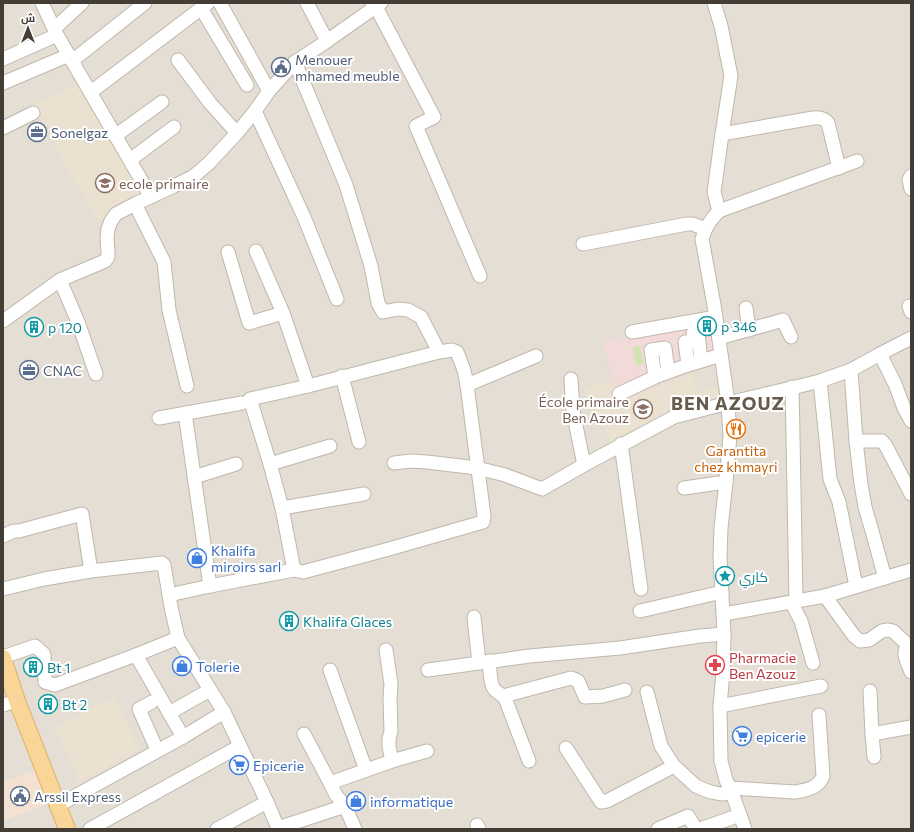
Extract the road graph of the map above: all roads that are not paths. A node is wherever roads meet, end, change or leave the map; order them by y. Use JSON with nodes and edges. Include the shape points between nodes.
{"nodes":[{"id":1,"x":42,"y":3,"type":"edge"},
{"id":2,"x":82,"y":3,"type":"edge"},
{"id":3,"x":145,"y":3,"type":"edge"},
{"id":4,"x":308,"y":3,"type":"edge"},
{"id":5,"x":714,"y":3,"type":"edge"},
{"id":6,"x":376,"y":4,"type":"edge"},
{"id":7,"x":225,"y":5,"type":"edge"},
{"id":8,"x":205,"y":6,"type":"edge"},
{"id":9,"x":56,"y":32,"type":"junction"},
{"id":10,"x":327,"y":41,"type":"junction"},
{"id":11,"x":71,"y":58,"type":"junction"},
{"id":12,"x":3,"y":59,"type":"edge"},
{"id":13,"x":178,"y":60,"type":"dead end"},
{"id":14,"x":295,"y":62,"type":"junction"},
{"id":15,"x":3,"y":83,"type":"edge"},
{"id":16,"x":247,"y":85,"type":"dead end"},
{"id":17,"x":269,"y":91,"type":"junction"},
{"id":18,"x":91,"y":92,"type":"junction"},
{"id":19,"x":162,"y":102,"type":"dead end"},
{"id":20,"x":255,"y":111,"type":"junction"},
{"id":21,"x":33,"y":113,"type":"dead end"},
{"id":22,"x":174,"y":127,"type":"dead end"},
{"id":23,"x":3,"y":128,"type":"edge"},
{"id":24,"x":237,"y":133,"type":"junction"},
{"id":25,"x":722,"y":134,"type":"junction"},
{"id":26,"x":115,"y":136,"type":"junction"},
{"id":27,"x":130,"y":160,"type":"junction"},
{"id":28,"x":857,"y":161,"type":"dead end"},
{"id":29,"x":839,"y":168,"type":"junction"},
{"id":30,"x":911,"y":176,"type":"edge"},
{"id":31,"x":911,"y":189,"type":"edge"},
{"id":32,"x":151,"y":197,"type":"junction"},
{"id":33,"x":135,"y":204,"type":"junction"},
{"id":34,"x":719,"y":211,"type":"junction"},
{"id":35,"x":705,"y":229,"type":"junction"},
{"id":36,"x":582,"y":244,"type":"dead end"},
{"id":37,"x":256,"y":251,"type":"dead end"},
{"id":38,"x":228,"y":252,"type":"dead end"},
{"id":39,"x":480,"y":276,"type":"dead end"},
{"id":40,"x":60,"y":280,"type":"junction"},
{"id":41,"x":337,"y":299,"type":"dead end"},
{"id":42,"x":746,"y":308,"type":"dead end"},
{"id":43,"x":283,"y":313,"type":"junction"},
{"id":44,"x":716,"y":317,"type":"junction"},
{"id":45,"x":3,"y":320,"type":"edge"},
{"id":46,"x":749,"y":330,"type":"junction"},
{"id":47,"x":632,"y":332,"type":"dead end"},
{"id":48,"x":791,"y":336,"type":"dead end"},
{"id":49,"x":719,"y":338,"type":"junction"},
{"id":50,"x":911,"y":338,"type":"edge"},
{"id":51,"x":439,"y":352,"type":"junction"},
{"id":52,"x":880,"y":354,"type":"junction"},
{"id":53,"x":721,"y":355,"type":"junction"},
{"id":54,"x":536,"y":356,"type":"dead end"},
{"id":55,"x":701,"y":361,"type":"junction"},
{"id":56,"x":688,"y":365,"type":"junction"},
{"id":57,"x":851,"y":370,"type":"junction"},
{"id":58,"x":668,"y":372,"type":"junction"},
{"id":59,"x":96,"y":374,"type":"dead end"},
{"id":60,"x":342,"y":376,"type":"junction"},
{"id":61,"x":655,"y":377,"type":"junction"},
{"id":62,"x":571,"y":379,"type":"dead end"},
{"id":63,"x":820,"y":381,"type":"junction"},
{"id":64,"x":467,"y":385,"type":"junction"},
{"id":65,"x":187,"y":386,"type":"dead end"},
{"id":66,"x":308,"y":386,"type":"junction"},
{"id":67,"x":792,"y":388,"type":"junction"},
{"id":68,"x":619,"y":394,"type":"dead end"},
{"id":69,"x":242,"y":403,"type":"dead end"},
{"id":70,"x":728,"y":403,"type":"junction"},
{"id":71,"x":185,"y":413,"type":"junction"},
{"id":72,"x":158,"y":418,"type":"dead end"},
{"id":73,"x":911,"y":421,"type":"edge"},
{"id":74,"x":856,"y":441,"type":"junction"},
{"id":75,"x":359,"y":442,"type":"dead end"},
{"id":76,"x":622,"y":444,"type":"junction"},
{"id":77,"x":330,"y":446,"type":"dead end"},
{"id":78,"x":394,"y":463,"type":"dead end"},
{"id":79,"x":236,"y":464,"type":"dead end"},
{"id":80,"x":270,"y":464,"type":"junction"},
{"id":81,"x":584,"y":465,"type":"junction"},
{"id":82,"x":478,"y":468,"type":"junction"},
{"id":83,"x":194,"y":477,"type":"junction"},
{"id":84,"x":726,"y":482,"type":"junction"},
{"id":85,"x":684,"y":488,"type":"dead end"},
{"id":86,"x":364,"y":494,"type":"dead end"},
{"id":87,"x":911,"y":494,"type":"edge"},
{"id":88,"x":282,"y":508,"type":"junction"},
{"id":89,"x":3,"y":536,"type":"edge"},
{"id":90,"x":294,"y":570,"type":"junction"},
{"id":91,"x":911,"y":570,"type":"edge"},
{"id":92,"x":91,"y":571,"type":"junction"},
{"id":93,"x":885,"y":578,"type":"junction"},
{"id":94,"x":210,"y":586,"type":"junction"},
{"id":95,"x":856,"y":586,"type":"junction"},
{"id":96,"x":3,"y":589,"type":"edge"},
{"id":97,"x":641,"y":589,"type":"dead end"},
{"id":98,"x":722,"y":592,"type":"junction"},
{"id":99,"x":169,"y":595,"type":"junction"},
{"id":100,"x":825,"y":596,"type":"junction"},
{"id":101,"x":794,"y":602,"type":"junction"},
{"id":102,"x":640,"y":611,"type":"dead end"},
{"id":103,"x":724,"y":614,"type":"junction"},
{"id":104,"x":474,"y":617,"type":"dead end"},
{"id":105,"x":724,"y":634,"type":"junction"},
{"id":106,"x":178,"y":638,"type":"junction"},
{"id":107,"x":909,"y":645,"type":"edge"},
{"id":108,"x":386,"y":650,"type":"dead end"},
{"id":109,"x":136,"y":655,"type":"junction"},
{"id":110,"x":3,"y":658,"type":"edge"},
{"id":111,"x":484,"y":662,"type":"junction"},
{"id":112,"x":813,"y":664,"type":"dead end"},
{"id":113,"x":330,"y":670,"type":"dead end"},
{"id":114,"x":428,"y":670,"type":"dead end"},
{"id":115,"x":911,"y":672,"type":"edge"},
{"id":116,"x":821,"y":686,"type":"dead end"},
{"id":117,"x":210,"y":690,"type":"junction"},
{"id":118,"x":625,"y":690,"type":"dead end"},
{"id":119,"x":870,"y":691,"type":"dead end"},
{"id":120,"x":647,"y":692,"type":"dead end"},
{"id":121,"x":503,"y":696,"type":"junction"},
{"id":122,"x":152,"y":702,"type":"dead end"},
{"id":123,"x":10,"y":703,"type":"edge"},
{"id":124,"x":720,"y":706,"type":"junction"},
{"id":125,"x":224,"y":712,"type":"junction"},
{"id":126,"x":170,"y":714,"type":"junction"},
{"id":127,"x":819,"y":715,"type":"dead end"},
{"id":128,"x":911,"y":727,"type":"edge"},
{"id":129,"x":304,"y":734,"type":"dead end"},
{"id":130,"x":872,"y":734,"type":"junction"},
{"id":131,"x":183,"y":737,"type":"junction"},
{"id":132,"x":240,"y":746,"type":"junction"},
{"id":133,"x":566,"y":748,"type":"dead end"},
{"id":134,"x":157,"y":750,"type":"junction"},
{"id":135,"x":427,"y":751,"type":"dead end"},
{"id":136,"x":874,"y":757,"type":"dead end"},
{"id":137,"x":392,"y":761,"type":"junction"},
{"id":138,"x":529,"y":761,"type":"dead end"},
{"id":139,"x":674,"y":766,"type":"junction"},
{"id":140,"x":366,"y":770,"type":"junction"},
{"id":141,"x":330,"y":783,"type":"junction"},
{"id":142,"x":731,"y":790,"type":"junction"},
{"id":143,"x":267,"y":802,"type":"junction"},
{"id":144,"x":57,"y":806,"type":"junction"},
{"id":145,"x":345,"y":806,"type":"junction"},
{"id":146,"x":740,"y":815,"type":"junction"},
{"id":147,"x":67,"y":829,"type":"edge"},
{"id":148,"x":90,"y":829,"type":"edge"},
{"id":149,"x":217,"y":829,"type":"edge"},
{"id":150,"x":356,"y":829,"type":"edge"},
{"id":151,"x":658,"y":829,"type":"edge"},
{"id":152,"x":696,"y":829,"type":"edge"},
{"id":153,"x":700,"y":829,"type":"edge"},
{"id":154,"x":745,"y":829,"type":"edge"}],
"edges":[{"from":1,"to":9,"type":"street"},
{"from":2,"to":9,"type":"street"},
{"from":3,"to":11,"type":"street"},
{"from":4,"to":10,"type":"street"},
{"from":5,"to":25,"type":"street","via":[[731,76]]},
{"from":6,"to":10,"type":"street"},
{"from":6,"to":39,"type":"street","via":[[434,117],[416,126]]},
{"from":7,"to":17,"type":"street"},
{"from":8,"to":16,"type":"street"},
{"from":8,"to":18,"type":"street"},
{"from":9,"to":11,"type":"street"},
{"from":9,"to":12,"type":"street"},
{"from":10,"to":14,"type":"street"},
{"from":11,"to":15,"type":"street"},
{"from":11,"to":18,"type":"street"},
{"from":13,"to":24,"type":"street","via":[[210,103]]},
{"from":14,"to":17,"type":"street"},
{"from":14,"to":51,"type":"street","via":[[346,184],[371,266],[378,303],[383,312],[408,310],[421,317]]},
{"from":17,"to":20,"type":"street"},
{"from":18,"to":26,"type":"street"},
{"from":19,"to":26,"type":"street"},
{"from":20,"to":24,"type":"street"},
{"from":20,"to":41,"type":"street","via":[[304,217]]},
{"from":21,"to":23,"type":"street"},
{"from":22,"to":27,"type":"street"},
{"from":24,"to":32,"type":"street","via":[[194,176]]},
{"from":25,"to":29,"type":"street","via":[[822,118],[828,123]]},
{"from":25,"to":34,"type":"street","via":[[714,192]]},
{"from":26,"to":27,"type":"street"},
{"from":27,"to":32,"type":"street"},
{"from":28,"to":29,"type":"street"},
{"from":29,"to":34,"type":"street"},
{"from":30,"to":31,"type":"street"},
{"from":32,"to":33,"type":"street"},
{"from":33,"to":40,"type":"street","via":[[116,214],[111,221],[107,238],[108,258]]},
{"from":33,"to":65,"type":"street","via":[[164,262],[169,310]]},
{"from":34,"to":35,"type":"street"},
{"from":35,"to":36,"type":"street","via":[[687,224]]},
{"from":35,"to":44,"type":"street","via":[[702,239]]},
{"from":37,"to":43,"type":"street"},
{"from":38,"to":43,"type":"street","via":[[249,323]]},
{"from":40,"to":45,"type":"street"},
{"from":40,"to":59,"type":"street"},
{"from":42,"to":46,"type":"street"},
{"from":43,"to":66,"type":"street"},
{"from":44,"to":47,"type":"street"},
{"from":44,"to":49,"type":"street"},
{"from":46,"to":48,"type":"street","via":[[783,320]]},
{"from":46,"to":49,"type":"street"},
{"from":49,"to":53,"type":"street"},
{"from":50,"to":52,"type":"street"},
{"from":51,"to":60,"type":"street"},
{"from":51,"to":64,"type":"street","via":[[457,352]]},
{"from":52,"to":57,"type":"street"},
{"from":52,"to":73,"type":"street"},
{"from":53,"to":55,"type":"street"},
{"from":53,"to":70,"type":"street"},
{"from":54,"to":64,"type":"street"},
{"from":55,"to":56,"type":"street"},
{"from":55,"to":56,"type":"street","via":[[698,332],[693,333],[694,342],[685,342]]},
{"from":56,"to":58,"type":"street"},
{"from":57,"to":63,"type":"street"},
{"from":57,"to":74,"type":"street"},
{"from":58,"to":61,"type":"street"},
{"from":58,"to":61,"type":"street","via":[[665,348],[651,350]]},
{"from":60,"to":66,"type":"street"},
{"from":60,"to":75,"type":"street"},
{"from":61,"to":68,"type":"street"},
{"from":62,"to":81,"type":"street","via":[[573,411]]},
{"from":63,"to":67,"type":"street"},
{"from":63,"to":95,"type":"street","via":[[830,479],[839,502]]},
{"from":64,"to":82,"type":"street"},
{"from":66,"to":80,"type":"street","via":[[250,399]]},
{"from":67,"to":70,"type":"street"},
{"from":67,"to":101,"type":"street"},
{"from":69,"to":71,"type":"street"},
{"from":70,"to":76,"type":"street","via":[[674,417]]},
{"from":70,"to":84,"type":"street","via":[[730,436]]},
{"from":71,"to":72,"type":"street"},
{"from":71,"to":83,"type":"street"},
{"from":74,"to":87,"type":"street","via":[[882,442]]},
{"from":74,"to":93,"type":"street","via":[[865,508]]},
{"from":76,"to":81,"type":"street"},
{"from":76,"to":97,"type":"street"},
{"from":77,"to":80,"type":"street"},
{"from":78,"to":82,"type":"street","via":[[416,461]]},
{"from":79,"to":83,"type":"street"},
{"from":80,"to":88,"type":"street"},
{"from":81,"to":82,"type":"street","via":[[542,488]]},
{"from":82,"to":90,"type":"street","via":[[483,522],[303,572]]},
{"from":83,"to":94,"type":"street"},
{"from":84,"to":85,"type":"street"},
{"from":84,"to":98,"type":"street","via":[[721,528]]},
{"from":86,"to":88,"type":"street"},
{"from":88,"to":90,"type":"street"},
{"from":89,"to":92,"type":"street","via":[[82,514]]},
{"from":90,"to":94,"type":"street"},
{"from":91,"to":93,"type":"street"},
{"from":92,"to":96,"type":"street"},
{"from":92,"to":99,"type":"street","via":[[162,563]]},
{"from":93,"to":95,"type":"street"},
{"from":94,"to":99,"type":"street"},
{"from":95,"to":100,"type":"street"},
{"from":98,"to":102,"type":"street"},
{"from":98,"to":103,"type":"street"},
{"from":99,"to":106,"type":"street"},
{"from":100,"to":101,"type":"street"},
{"from":100,"to":107,"type":"street","via":[[860,641],[870,640],[882,631],[888,630],[893,631]]},
{"from":101,"to":103,"type":"street"},
{"from":101,"to":112,"type":"street"},
{"from":103,"to":105,"type":"street"},
{"from":104,"to":111,"type":"street"},
{"from":105,"to":111,"type":"street"},
{"from":105,"to":124,"type":"street"},
{"from":106,"to":109,"type":"street"},
{"from":106,"to":117,"type":"street"},
{"from":107,"to":115,"type":"street","via":[[904,655]]},
{"from":108,"to":137,"type":"street","via":[[391,684],[389,747]]},
{"from":109,"to":110,"type":"street","via":[[55,685],[45,682],[44,654],[35,646]]},
{"from":109,"to":126,"type":"street"},
{"from":110,"to":123,"type":"main road"},
{"from":111,"to":114,"type":"street"},
{"from":111,"to":121,"type":"street","via":[[492,687]]},
{"from":113,"to":140,"type":"street"},
{"from":116,"to":124,"type":"street"},
{"from":117,"to":125,"type":"street"},
{"from":117,"to":126,"type":"street"},
{"from":118,"to":121,"type":"street","via":[[603,696],[585,697],[578,682],[572,678]]},
{"from":119,"to":130,"type":"street"},
{"from":120,"to":139,"type":"street","via":[[661,746]]},
{"from":121,"to":138,"type":"street"},
{"from":122,"to":134,"type":"street","via":[[139,709]]},
{"from":123,"to":144,"type":"main road"},
{"from":124,"to":142,"type":"street","via":[[721,761]]},
{"from":125,"to":131,"type":"street"},
{"from":125,"to":132,"type":"street"},
{"from":126,"to":131,"type":"street"},
{"from":127,"to":142,"type":"street","via":[[822,781],[795,792]]},
{"from":128,"to":130,"type":"street"},
{"from":129,"to":141,"type":"street"},
{"from":130,"to":136,"type":"street"},
{"from":131,"to":134,"type":"street"},
{"from":132,"to":143,"type":"street"},
{"from":132,"to":148,"type":"street"},
{"from":133,"to":139,"type":"street","via":[[601,802]]},
{"from":134,"to":144,"type":"street"},
{"from":135,"to":137,"type":"street"},
{"from":137,"to":140,"type":"street"},
{"from":139,"to":142,"type":"street","via":[[696,786],[705,790],[721,794]]},
{"from":140,"to":141,"type":"street"},
{"from":141,"to":145,"type":"street"},
{"from":142,"to":146,"type":"street"},
{"from":143,"to":145,"type":"street","via":[[278,828]]},
{"from":143,"to":149,"type":"street"},
{"from":144,"to":147,"type":"main road"},
{"from":145,"to":150,"type":"street"},
{"from":146,"to":153,"type":"street"},
{"from":146,"to":154,"type":"street"},
{"from":151,"to":152,"type":"street","via":[[688,816]]}]}
